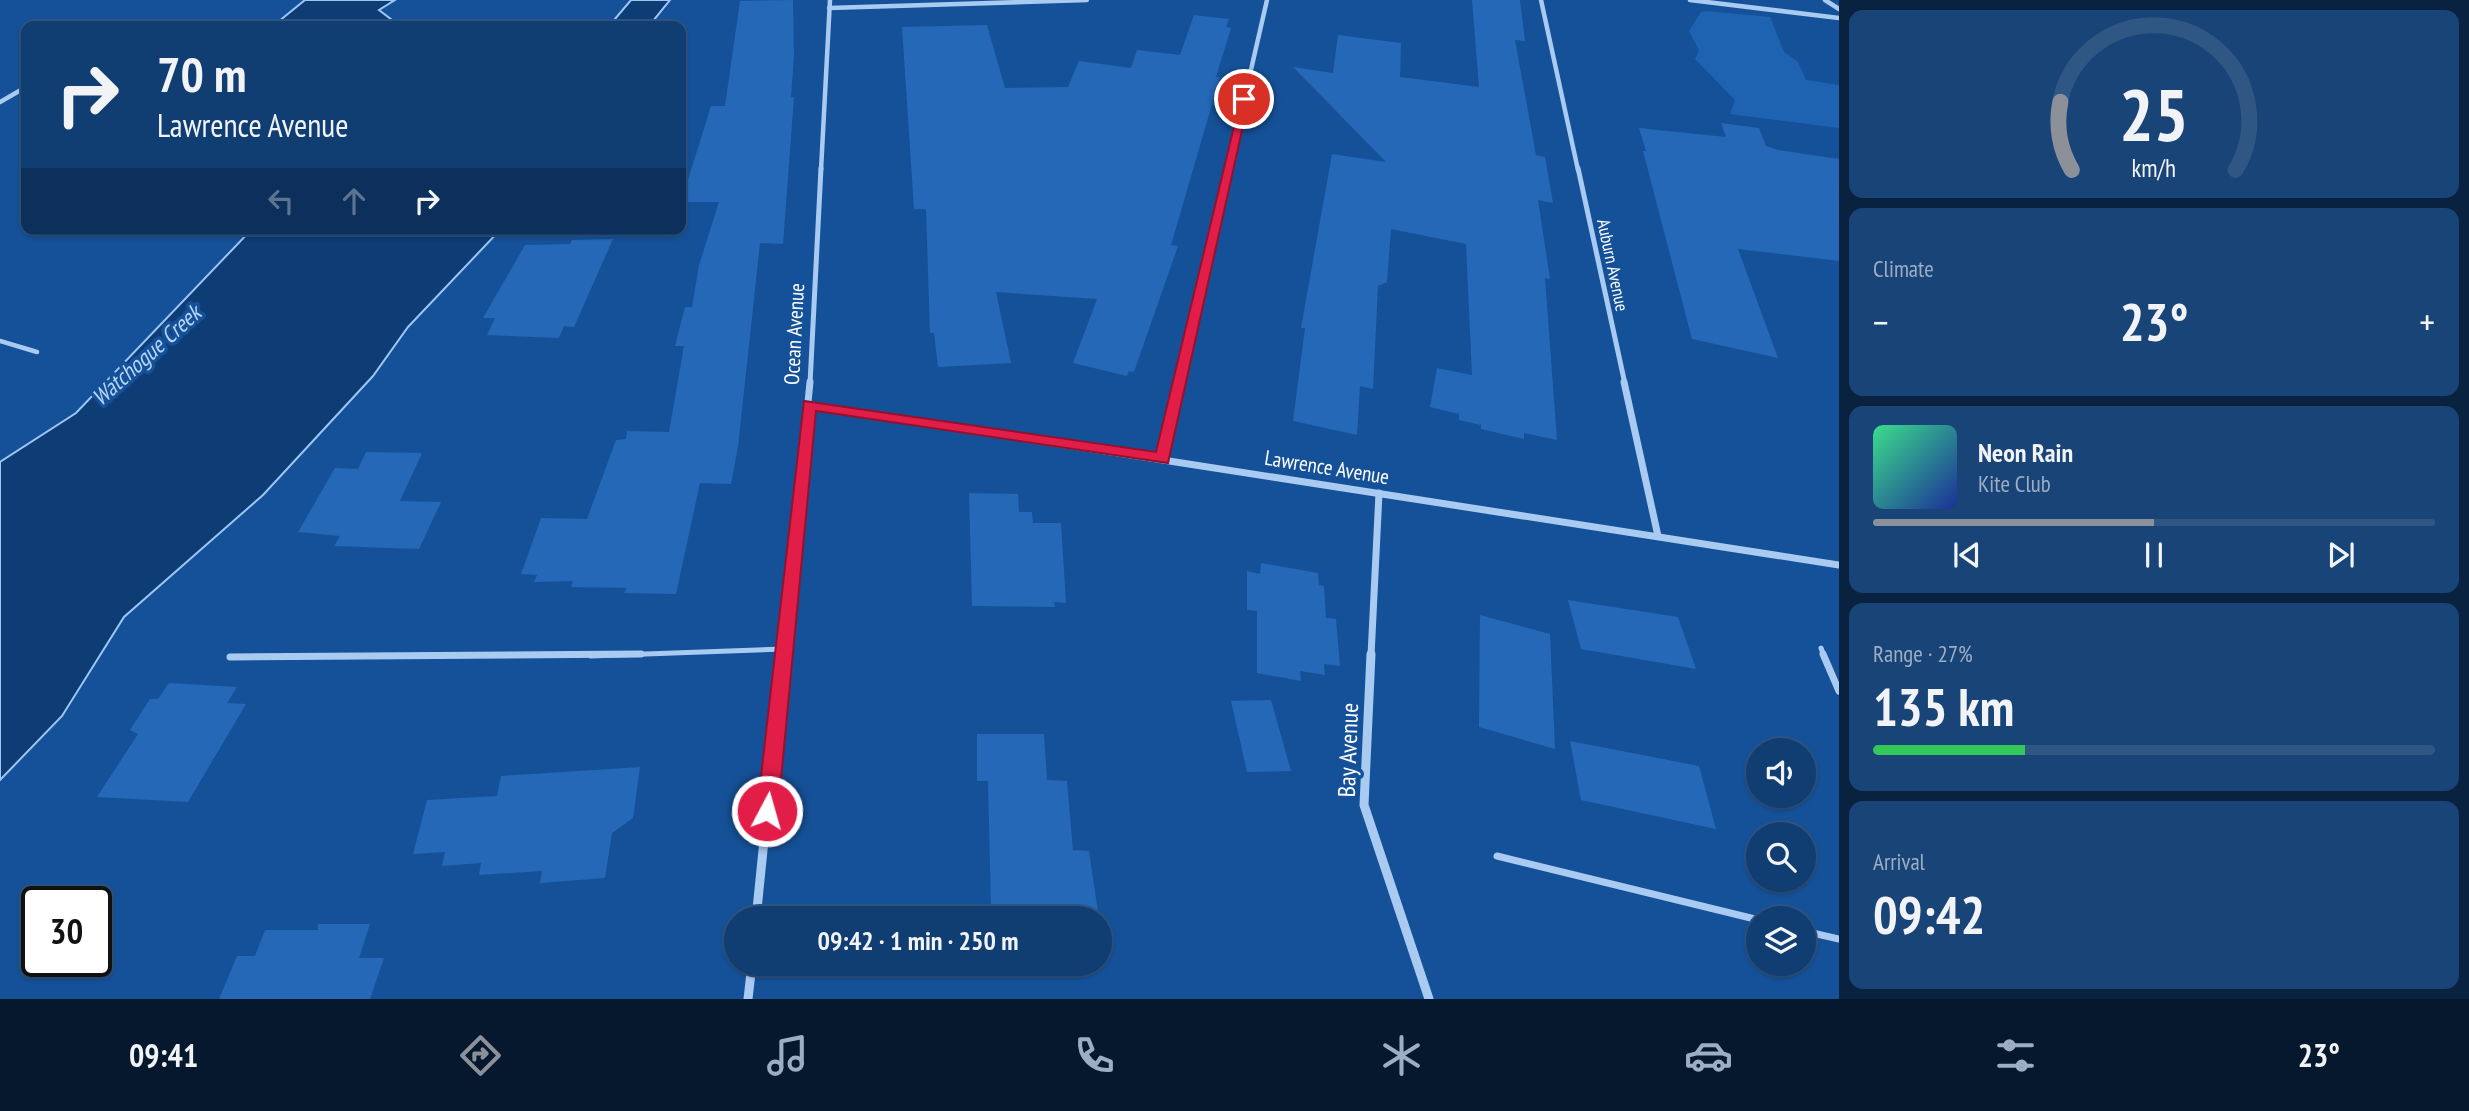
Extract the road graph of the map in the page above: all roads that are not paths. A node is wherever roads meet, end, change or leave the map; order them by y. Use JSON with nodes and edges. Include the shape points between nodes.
{"nodes":[{"id":1,"x":1087,"y":0,"type":"edge"},
{"id":2,"x":1267,"y":0,"type":"edge"},
{"id":3,"x":1541,"y":0,"type":"edge"},
{"id":4,"x":1690,"y":0,"type":"edge"},
{"id":5,"x":1825,"y":0,"type":"edge"},
{"id":6,"x":1032,"y":1,"type":"edge"},
{"id":7,"x":965,"y":2,"type":"edge"},
{"id":8,"x":830,"y":4,"type":"edge"},
{"id":9,"x":1839,"y":9,"type":"edge"},
{"id":10,"x":1839,"y":18,"type":"edge"},
{"id":11,"x":21,"y":90,"type":"edge"},
{"id":12,"x":0,"y":102,"type":"edge"},
{"id":13,"x":0,"y":341,"type":"edge"},
{"id":14,"x":37,"y":352,"type":"dead end"},
{"id":15,"x":810,"y":405,"type":"junction"},
{"id":16,"x":1163,"y":459,"type":"junction"},
{"id":17,"x":1380,"y":493,"type":"junction"},
{"id":18,"x":1658,"y":536,"type":"junction"},
{"id":19,"x":1839,"y":565,"type":"edge"},
{"id":20,"x":1821,"y":648,"type":"dead end"},
{"id":21,"x":784,"y":649,"type":"junction"},
{"id":22,"x":230,"y":657,"type":"dead end"},
{"id":23,"x":1839,"y":691,"type":"edge"},
{"id":24,"x":1497,"y":856,"type":"dead end"},
{"id":25,"x":757,"y":906,"type":"edge"},
{"id":26,"x":1746,"y":917,"type":"edge"},
{"id":27,"x":1816,"y":934,"type":"edge"},
{"id":28,"x":1839,"y":939,"type":"edge"},
{"id":29,"x":751,"y":976,"type":"edge"},
{"id":30,"x":748,"y":999,"type":"edge"},
{"id":31,"x":1429,"y":999,"type":"edge"}],
"edges":[{"from":1,"to":6,"type":"street"},
{"from":2,"to":16,"type":"street"},
{"from":3,"to":18,"type":"street","name":"Auburn Avenue"},
{"from":4,"to":10,"type":"street"},
{"from":5,"to":9,"type":"street"},
{"from":6,"to":7,"type":"street"},
{"from":7,"to":8,"type":"street"},
{"from":8,"to":15,"type":"street","name":"Ocean Avenue"},
{"from":11,"to":12,"type":"street"},
{"from":13,"to":14,"type":"lane"},
{"from":15,"to":16,"type":"street","name":"Lawrence Avenue"},
{"from":15,"to":21,"type":"street","name":"Ocean Avenue"},
{"from":16,"to":17,"type":"street","name":"Lawrence Avenue"},
{"from":17,"to":18,"type":"street","name":"Lawrence Avenue"},
{"from":17,"to":31,"type":"street","name":"Bay Avenue","via":[[1364,805]]},
{"from":18,"to":19,"type":"street","name":"Lawrence Avenue"},
{"from":20,"to":23,"type":"lane"},
{"from":21,"to":22,"type":"lane","via":[[550,657]]},
{"from":21,"to":25,"type":"street","name":"Ocean Avenue"},
{"from":24,"to":26,"type":"lane"},
{"from":27,"to":28,"type":"lane"},
{"from":29,"to":30,"type":"street"}]}
